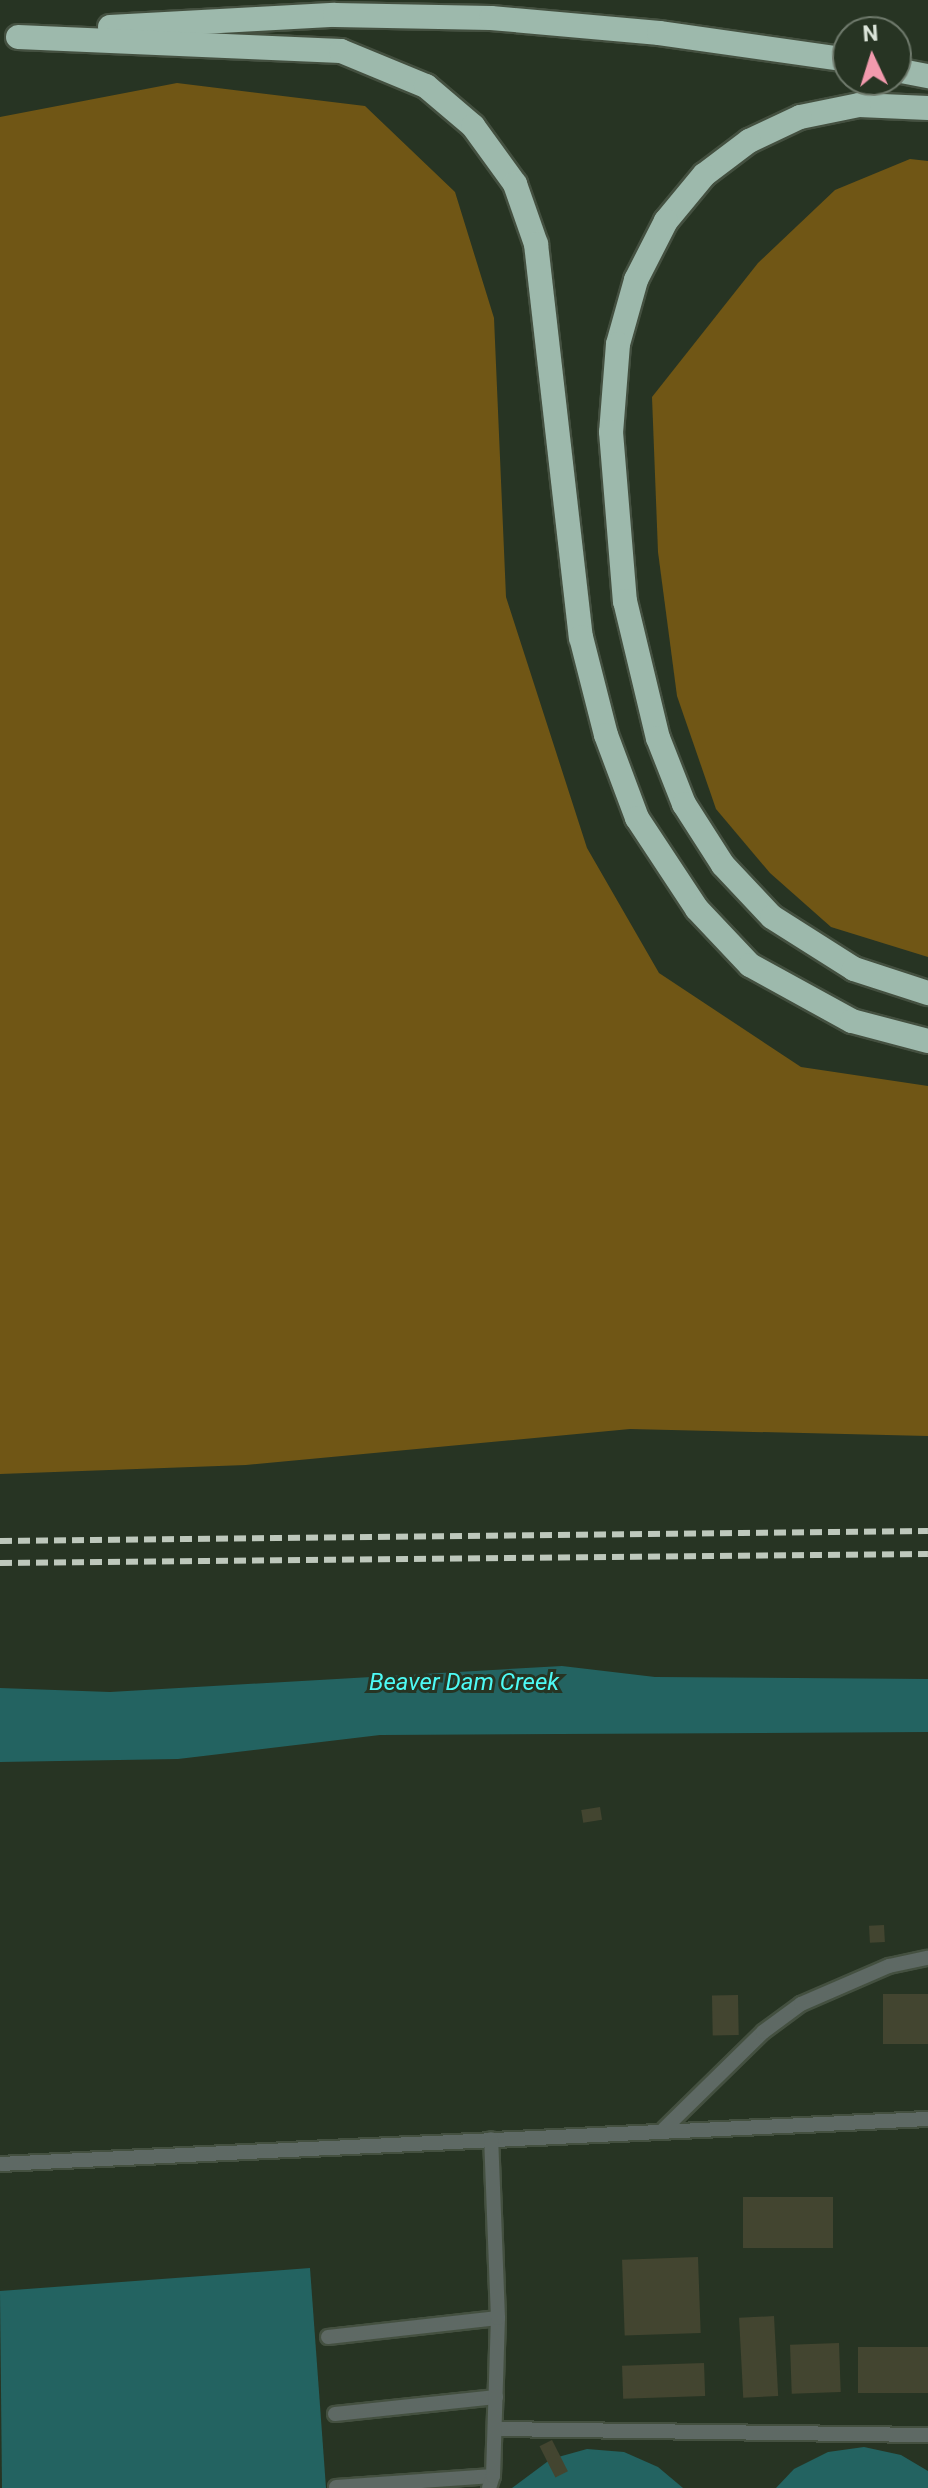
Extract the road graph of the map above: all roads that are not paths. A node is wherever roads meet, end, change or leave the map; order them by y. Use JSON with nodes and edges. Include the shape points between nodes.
{"nodes":[{"id":1,"x":9,"y":39,"type":"edge"},
{"id":2,"x":832,"y":58,"type":"edge"},
{"id":3,"x":928,"y":108,"type":"edge"},
{"id":4,"x":928,"y":993,"type":"edge"},
{"id":5,"x":928,"y":1041,"type":"edge"},
{"id":6,"x":928,"y":1958,"type":"edge"},
{"id":7,"x":928,"y":2119,"type":"edge"},
{"id":8,"x":664,"y":2129,"type":"junction"},
{"id":9,"x":491,"y":2139,"type":"junction"},
{"id":10,"x":0,"y":2164,"type":"edge"},
{"id":11,"x":498,"y":2318,"type":"junction"},
{"id":12,"x":328,"y":2337,"type":"dead end"},
{"id":13,"x":496,"y":2397,"type":"junction"},
{"id":14,"x":335,"y":2414,"type":"dead end"},
{"id":15,"x":495,"y":2429,"type":"junction"},
{"id":16,"x":928,"y":2435,"type":"edge"},
{"id":17,"x":491,"y":2482,"type":"edge"},
{"id":18,"x":336,"y":2487,"type":"edge"}],
"edges":[{"from":1,"to":2,"type":"highway","via":[[177,21],[414,15],[659,33]]},
{"from":1,"to":5,"type":"highway","via":[[341,51],[426,86],[473,126],[515,184],[536,244],[581,637],[606,735],[637,818],[697,909],[750,965],[852,1021]]},
{"from":3,"to":4,"type":"highway","via":[[859,105],[800,117],[749,141],[704,175],[666,221],[636,280],[618,344],[611,432],[625,601],[658,738],[684,804],[723,865],[772,917],[854,969]]},
{"from":6,"to":8,"type":"lane","via":[[877,1971],[801,2004],[753,2042]]},
{"from":7,"to":8,"type":"lane"},
{"from":8,"to":9,"type":"lane"},
{"from":9,"to":10,"type":"lane"},
{"from":9,"to":11,"type":"lane"},
{"from":11,"to":12,"type":"lane"},
{"from":11,"to":13,"type":"lane"},
{"from":13,"to":14,"type":"lane"},
{"from":13,"to":15,"type":"lane"},
{"from":15,"to":16,"type":"lane"},
{"from":15,"to":17,"type":"lane"},
{"from":17,"to":18,"type":"lane"}]}
